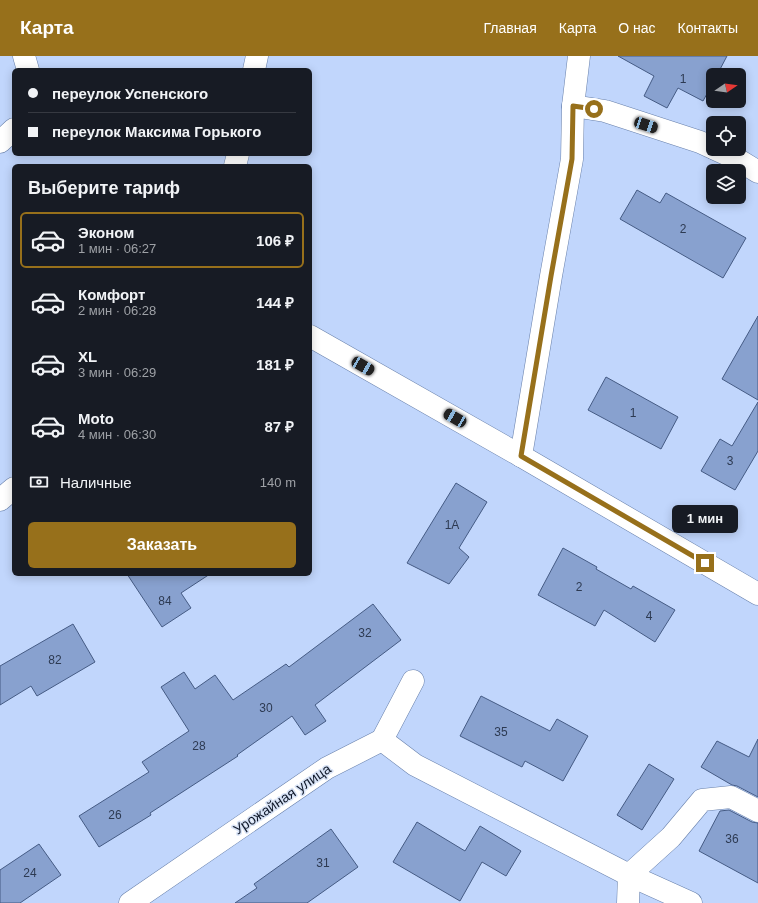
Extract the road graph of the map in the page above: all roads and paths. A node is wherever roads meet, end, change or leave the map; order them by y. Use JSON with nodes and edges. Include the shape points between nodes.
{"nodes":[{"id":1,"x":24,"y":56,"type":"edge"},
{"id":2,"x":257,"y":56,"type":"edge"},
{"id":3,"x":579,"y":56,"type":"edge"},
{"id":4,"x":27,"y":68,"type":"edge"},
{"id":5,"x":254,"y":68,"type":"edge"},
{"id":6,"x":573,"y":106,"type":"junction"},
{"id":7,"x":12,"y":131,"type":"edge"},
{"id":8,"x":0,"y":142,"type":"edge"},
{"id":9,"x":706,"y":145,"type":"edge"},
{"id":10,"x":730,"y":156,"type":"edge"},
{"id":11,"x":758,"y":172,"type":"edge"},
{"id":12,"x":312,"y":337,"type":"edge"},
{"id":13,"x":521,"y":456,"type":"junction"},
{"id":14,"x":12,"y":490,"type":"edge"},
{"id":15,"x":0,"y":500,"type":"edge"},
{"id":16,"x":758,"y":594,"type":"edge"},
{"id":17,"x":414,"y":681,"type":"dead end"},
{"id":18,"x":382,"y":740,"type":"junction"},
{"id":19,"x":758,"y":811,"type":"edge"},
{"id":20,"x":628,"y":875,"type":"junction"},
{"id":21,"x":130,"y":903,"type":"edge"},
{"id":22,"x":628,"y":903,"type":"edge"},
{"id":23,"x":690,"y":903,"type":"edge"}],
"edges":[{"from":1,"to":4,"type":"street"},
{"from":2,"to":5,"type":"street"},
{"from":3,"to":6,"type":"street"},
{"from":6,"to":9,"type":"street","via":[[605,111]]},
{"from":6,"to":13,"type":"street","via":[[572,159]]},
{"from":7,"to":8,"type":"street"},
{"from":10,"to":11,"type":"street"},
{"from":12,"to":13,"type":"street"},
{"from":13,"to":16,"type":"street"},
{"from":14,"to":15,"type":"street"},
{"from":17,"to":18,"type":"street"},
{"from":18,"to":20,"type":"street","via":[[415,765]]},
{"from":18,"to":21,"type":"street","name":"Урожайная улица","via":[[327,768]]},
{"from":19,"to":20,"type":"street","via":[[731,797],[702,800],[671,837]]},
{"from":20,"to":22,"type":"street"},
{"from":20,"to":23,"type":"street"}]}
